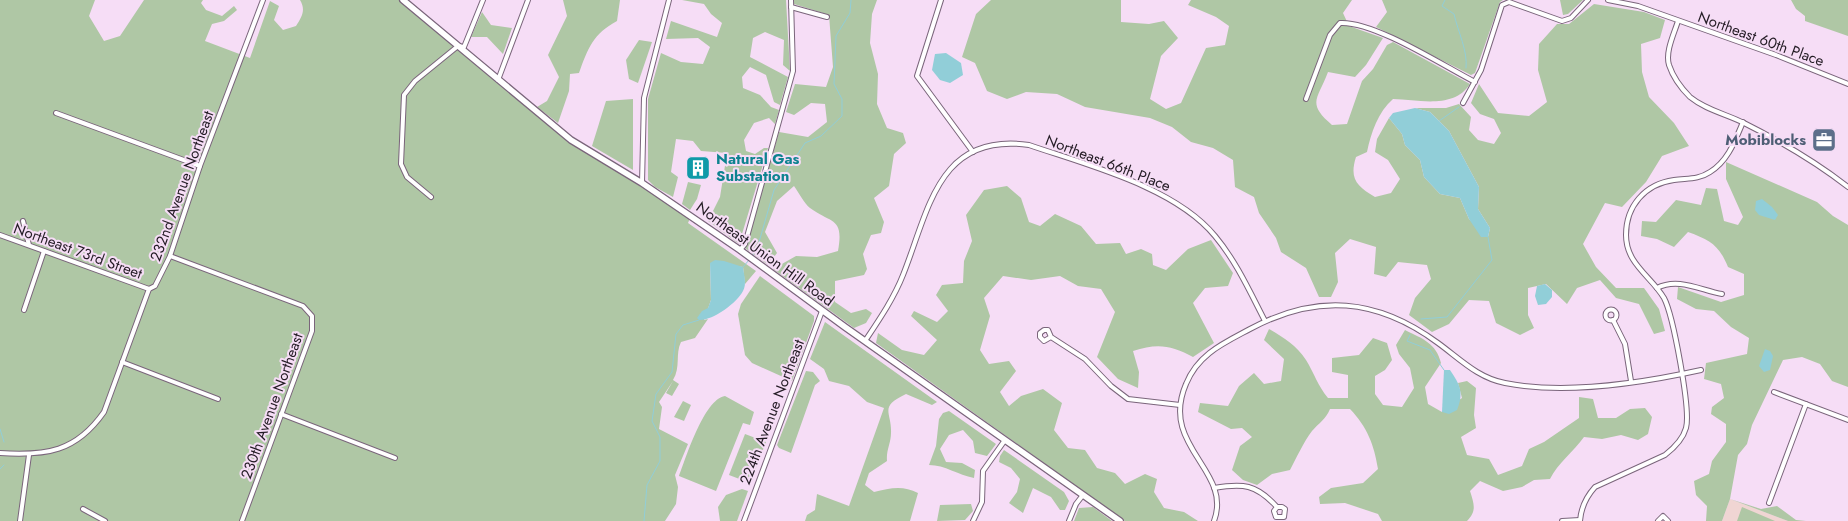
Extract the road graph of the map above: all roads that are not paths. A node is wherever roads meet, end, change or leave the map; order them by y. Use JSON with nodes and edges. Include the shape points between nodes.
{"nodes":[{"id":1,"x":263,"y":0,"type":"edge"},
{"id":2,"x":403,"y":0,"type":"edge"},
{"id":3,"x":483,"y":0,"type":"edge"},
{"id":4,"x":528,"y":0,"type":"edge"},
{"id":5,"x":669,"y":0,"type":"edge"},
{"id":6,"x":791,"y":0,"type":"edge"},
{"id":7,"x":941,"y":0,"type":"edge"},
{"id":8,"x":1588,"y":0,"type":"edge"},
{"id":9,"x":1608,"y":0,"type":"edge"},
{"id":10,"x":1640,"y":0,"type":"edge"},
{"id":11,"x":1638,"y":6,"type":"junction"},
{"id":12,"x":791,"y":7,"type":"junction"},
{"id":13,"x":827,"y":17,"type":"dead end"},
{"id":14,"x":1678,"y":21,"type":"junction"},
{"id":15,"x":458,"y":46,"type":"junction"},
{"id":16,"x":498,"y":80,"type":"junction"},
{"id":17,"x":1475,"y":82,"type":"junction"},
{"id":18,"x":1848,"y":84,"type":"edge"},
{"id":19,"x":1306,"y":99,"type":"dead end"},
{"id":20,"x":1463,"y":103,"type":"dead end"},
{"id":21,"x":56,"y":113,"type":"dead end"},
{"id":22,"x":1743,"y":122,"type":"junction"},
{"id":23,"x":973,"y":152,"type":"junction"},
{"id":24,"x":200,"y":166,"type":"junction"},
{"id":25,"x":1848,"y":180,"type":"edge"},
{"id":26,"x":642,"y":183,"type":"junction"},
{"id":27,"x":1846,"y":186,"type":"edge"},
{"id":28,"x":431,"y":197,"type":"dead end"},
{"id":29,"x":23,"y":221,"type":"dead end"},
{"id":30,"x":0,"y":235,"type":"edge"},
{"id":31,"x":29,"y":245,"type":"junction"},
{"id":32,"x":740,"y":250,"type":"junction"},
{"id":33,"x":44,"y":251,"type":"junction"},
{"id":34,"x":170,"y":256,"type":"junction"},
{"id":35,"x":1657,"y":288,"type":"junction"},
{"id":36,"x":149,"y":289,"type":"junction"},
{"id":37,"x":1722,"y":294,"type":"dead end"},
{"id":38,"x":24,"y":310,"type":"dead end"},
{"id":39,"x":822,"y":311,"type":"junction"},
{"id":40,"x":1613,"y":320,"type":"dead end"},
{"id":41,"x":1265,"y":321,"type":"junction"},
{"id":42,"x":1051,"y":338,"type":"dead end"},
{"id":43,"x":865,"y":341,"type":"junction"},
{"id":44,"x":122,"y":362,"type":"junction"},
{"id":45,"x":1701,"y":370,"type":"dead end"},
{"id":46,"x":1681,"y":374,"type":"junction"},
{"id":47,"x":1631,"y":381,"type":"junction"},
{"id":48,"x":1774,"y":392,"type":"dead end"},
{"id":49,"x":218,"y":399,"type":"dead end"},
{"id":50,"x":1806,"y":404,"type":"junction"},
{"id":51,"x":1180,"y":405,"type":"junction"},
{"id":52,"x":281,"y":414,"type":"junction"},
{"id":53,"x":1848,"y":420,"type":"edge"},
{"id":54,"x":1005,"y":440,"type":"junction"},
{"id":55,"x":0,"y":453,"type":"edge"},
{"id":56,"x":29,"y":455,"type":"junction"},
{"id":57,"x":395,"y":458,"type":"dead end"},
{"id":58,"x":1214,"y":488,"type":"junction"},
{"id":59,"x":1083,"y":495,"type":"junction"},
{"id":60,"x":1769,"y":503,"type":"dead end"},
{"id":61,"x":1276,"y":508,"type":"dead end"},
{"id":62,"x":83,"y":509,"type":"dead end"},
{"id":63,"x":1580,"y":520,"type":"edge"},
{"id":64,"x":20,"y":521,"type":"edge"},
{"id":65,"x":105,"y":521,"type":"edge"},
{"id":66,"x":242,"y":521,"type":"edge"},
{"id":67,"x":744,"y":521,"type":"edge"},
{"id":68,"x":973,"y":521,"type":"edge"},
{"id":69,"x":1069,"y":521,"type":"edge"},
{"id":70,"x":1120,"y":521,"type":"edge"},
{"id":71,"x":1214,"y":521,"type":"edge"},
{"id":72,"x":1562,"y":521,"type":"edge"},
{"id":73,"x":1658,"y":521,"type":"edge"},
{"id":74,"x":1668,"y":521,"type":"edge"}],
"edges":[{"from":1,"to":24,"type":"street","name":"232nd Avenue Northeast"},
{"from":2,"to":15,"type":"street","name":"Northeast Union Hill Road"},
{"from":3,"to":15,"type":"street","via":[[464,47]]},
{"from":4,"to":16,"type":"street"},
{"from":5,"to":26,"type":"street","via":[[644,98]]},
{"from":6,"to":12,"type":"street"},
{"from":7,"to":23,"type":"street","via":[[918,71],[920,81]]},
{"from":8,"to":17,"type":"street","via":[[1568,20],[1506,2],[1502,5]]},
{"from":9,"to":11,"type":"street","name":"Northeast 60th Place"},
{"from":10,"to":11,"type":"street"},
{"from":11,"to":14,"type":"street","name":"Northeast 60th Place"},
{"from":12,"to":13,"type":"street"},
{"from":12,"to":32,"type":"street","via":[[793,71],[745,244]]},
{"from":14,"to":18,"type":"street","name":"Northeast 60th Place"},
{"from":14,"to":22,"type":"street","via":[[1668,59],[1681,88],[1700,104]]},
{"from":15,"to":16,"type":"street","name":"Northeast Union Hill Road"},
{"from":15,"to":28,"type":"street","via":[[415,80],[404,95],[401,164],[408,177]]},
{"from":16,"to":26,"type":"street","name":"Northeast Union Hill Road","via":[[571,140]]},
{"from":17,"to":19,"type":"street","via":[[1392,38],[1349,22],[1340,23],[1330,35]]},
{"from":17,"to":20,"type":"street"},
{"from":21,"to":24,"type":"street"},
{"from":22,"to":27,"type":"street"},
{"from":22,"to":35,"type":"street","via":[[1727,156],[1711,172],[1700,178],[1657,184],[1638,199],[1631,210],[1627,223],[1627,247],[1636,266]]},
{"from":23,"to":41,"type":"street","name":"Northeast 66th Place","via":[[1000,144],[1029,145],[1174,200],[1215,236]]},
{"from":23,"to":43,"type":"street","name":"Northeast 66th Place","via":[[954,165],[938,183],[903,276]]},
{"from":24,"to":34,"type":"street","name":"232nd Avenue Northeast"},
{"from":25,"to":27,"type":"street"},
{"from":26,"to":32,"type":"street","name":"Northeast Union Hill Road"},
{"from":29,"to":31,"type":"street"},
{"from":30,"to":31,"type":"street","name":"Northeast 73rd Street"},
{"from":31,"to":33,"type":"street","name":"Northeast 73rd Street"},
{"from":32,"to":39,"type":"street","name":"Northeast Union Hill Road"},
{"from":33,"to":36,"type":"street","name":"Northeast 73rd Street"},
{"from":33,"to":38,"type":"street"},
{"from":34,"to":36,"type":"street","name":"232nd Avenue Northeast","via":[[155,286]]},
{"from":34,"to":52,"type":"street","name":"230th Avenue Northeast","via":[[308,310],[313,324]]},
{"from":35,"to":37,"type":"street","via":[[1666,283],[1682,283]]},
{"from":35,"to":46,"type":"street","via":[[1669,312]]},
{"from":36,"to":44,"type":"street","name":"232nd Avenue Northeast"},
{"from":39,"to":43,"type":"street","name":"Northeast Union Hill Road"},
{"from":39,"to":67,"type":"street","name":"224th Avenue Northeast"},
{"from":40,"to":47,"type":"street","via":[[1625,344]]},
{"from":41,"to":47,"type":"street","via":[[1289,310],[1311,305],[1349,305],[1387,315],[1429,336],[1490,380],[1567,388]]},
{"from":41,"to":51,"type":"street","via":[[1204,356],[1186,382]]},
{"from":42,"to":51,"type":"street","via":[[1085,359],[1128,399]]},
{"from":43,"to":54,"type":"street","name":"Northeast Union Hill Road"},
{"from":44,"to":49,"type":"street"},
{"from":44,"to":56,"type":"street","name":"232nd Avenue Northeast","via":[[108,404],[91,428],[73,443],[57,450]]},
{"from":45,"to":46,"type":"street"},
{"from":46,"to":47,"type":"street"},
{"from":46,"to":63,"type":"street","via":[[1688,420],[1674,448],[1595,487],[1582,507]]},
{"from":48,"to":50,"type":"street"},
{"from":50,"to":53,"type":"street"},
{"from":50,"to":60,"type":"street"},
{"from":51,"to":58,"type":"street","via":[[1185,439]]},
{"from":52,"to":57,"type":"street"},
{"from":52,"to":66,"type":"street","name":"230th Avenue Northeast"},
{"from":54,"to":59,"type":"street","name":"Northeast Union Hill Road"},
{"from":54,"to":68,"type":"street","via":[[983,472],[982,502]]},
{"from":55,"to":56,"type":"street","name":"232nd Avenue Northeast"},
{"from":56,"to":64,"type":"street"},
{"from":58,"to":61,"type":"street","via":[[1236,484],[1254,488]]},
{"from":58,"to":71,"type":"street"},
{"from":59,"to":69,"type":"street"},
{"from":59,"to":70,"type":"street","name":"Northeast Union Hill Road"},
{"from":62,"to":65,"type":"street"},
{"from":63,"to":72,"type":"street"},
{"from":73,"to":74,"type":"street","via":[[1663,516]]}]}
